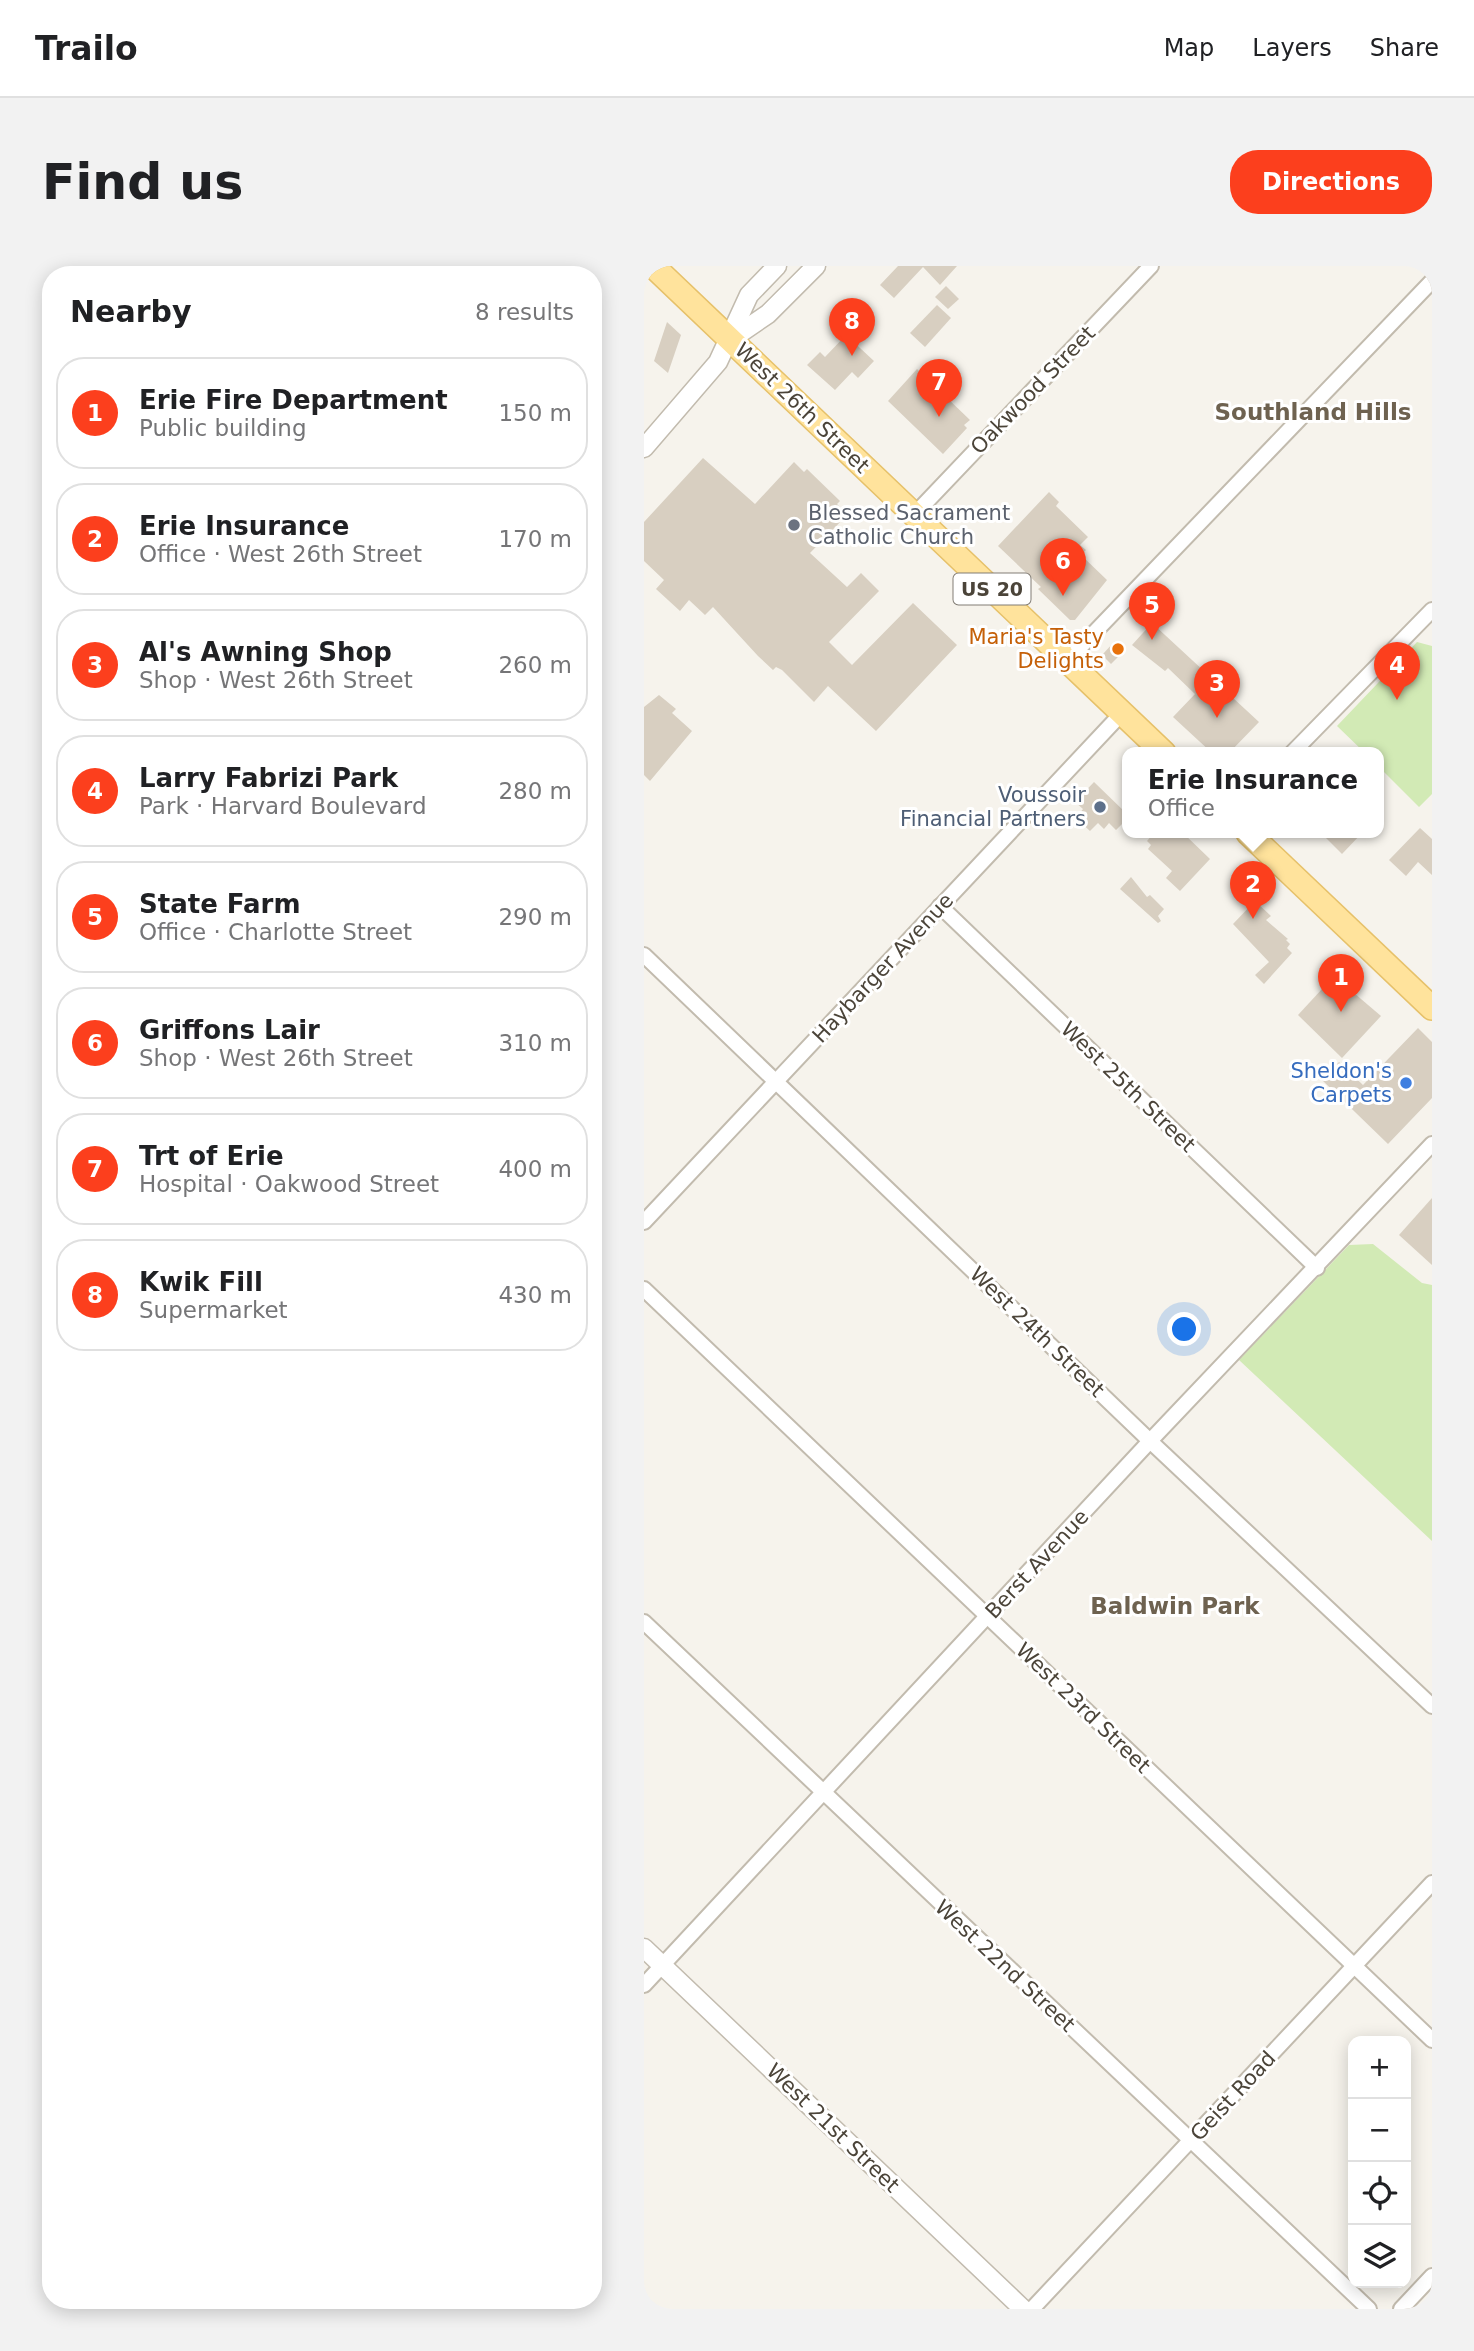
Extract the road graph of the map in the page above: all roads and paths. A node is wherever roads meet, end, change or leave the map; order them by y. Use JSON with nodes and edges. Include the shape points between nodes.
{"nodes":[{"id":1,"x":653,"y":266,"type":"edge"},
{"id":2,"x":777,"y":266,"type":"edge"},
{"id":3,"x":816,"y":266,"type":"edge"},
{"id":4,"x":1152,"y":266,"type":"edge"},
{"id":5,"x":1432,"y":281,"type":"edge"},
{"id":6,"x":730,"y":340,"type":"junction"},
{"id":7,"x":644,"y":448,"type":"edge"},
{"id":8,"x":914,"y":515,"type":"junction"},
{"id":9,"x":1429,"y":620,"type":"edge"},
{"id":10,"x":1067,"y":660,"type":"junction"},
{"id":11,"x":1122,"y":713,"type":"junction"},
{"id":12,"x":1158,"y":747,"type":"edge"},
{"id":13,"x":1298,"y":747,"type":"edge"},
{"id":14,"x":1253,"y":838,"type":"edge"},
{"id":15,"x":940,"y":906,"type":"junction"},
{"id":16,"x":644,"y":955,"type":"edge"},
{"id":17,"x":1432,"y":1008,"type":"edge"},
{"id":18,"x":776,"y":1081,"type":"junction"},
{"id":19,"x":1432,"y":1144,"type":"edge"},
{"id":20,"x":644,"y":1222,"type":"edge"},
{"id":21,"x":1317,"y":1268,"type":"junction"},
{"id":22,"x":644,"y":1289,"type":"edge"},
{"id":23,"x":1150,"y":1441,"type":"junction"},
{"id":24,"x":988,"y":1617,"type":"junction"},
{"id":25,"x":644,"y":1622,"type":"edge"},
{"id":26,"x":1432,"y":1706,"type":"edge"},
{"id":27,"x":823,"y":1794,"type":"junction"},
{"id":28,"x":1432,"y":1883,"type":"edge"},
{"id":29,"x":644,"y":1948,"type":"edge"},
{"id":30,"x":663,"y":1965,"type":"junction"},
{"id":31,"x":1354,"y":1967,"type":"junction"},
{"id":32,"x":644,"y":1985,"type":"edge"},
{"id":33,"x":1432,"y":2040,"type":"edge"},
{"id":34,"x":1191,"y":2141,"type":"junction"},
{"id":35,"x":1432,"y":2276,"type":"edge"},
{"id":36,"x":1023,"y":2309,"type":"edge"},
{"id":37,"x":1032,"y":2309,"type":"edge"},
{"id":38,"x":1368,"y":2309,"type":"edge"},
{"id":39,"x":1401,"y":2309,"type":"edge"}],
"edges":[{"from":1,"to":6,"type":"main road","name":"West 26th Street","number":"US 20"},
{"from":2,"to":6,"type":"street","via":[[750,295]]},
{"from":3,"to":6,"type":"street","via":[[768,314]]},
{"from":4,"to":8,"type":"street","name":"Oakwood Street"},
{"from":5,"to":10,"type":"street"},
{"from":6,"to":7,"type":"street","via":[[718,362]]},
{"from":6,"to":8,"type":"main road","name":"West 26th Street","number":"US 20"},
{"from":8,"to":10,"type":"main road","name":"West 26th Street","number":"US 20"},
{"from":9,"to":13,"type":"street"},
{"from":10,"to":11,"type":"main road","name":"West 26th Street","number":"US 20"},
{"from":11,"to":12,"type":"main road","name":"West 26th Street","number":"US 20"},
{"from":11,"to":15,"type":"street","name":"Haybarger Avenue"},
{"from":14,"to":17,"type":"main road"},
{"from":15,"to":18,"type":"street","name":"Haybarger Avenue"},
{"from":15,"to":21,"type":"street","name":"West 25th Street"},
{"from":16,"to":18,"type":"street","name":"West 24th Street"},
{"from":18,"to":20,"type":"street","name":"Haybarger Avenue"},
{"from":18,"to":23,"type":"street","name":"West 24th Street"},
{"from":19,"to":21,"type":"street","name":"Berst Avenue"},
{"from":21,"to":23,"type":"street","name":"Berst Avenue"},
{"from":22,"to":24,"type":"street","name":"West 23rd Street"},
{"from":23,"to":24,"type":"street","name":"Berst Avenue"},
{"from":23,"to":26,"type":"street","name":"West 24th Street"},
{"from":24,"to":27,"type":"street","name":"Berst Avenue"},
{"from":24,"to":31,"type":"street","name":"West 23rd Street"},
{"from":25,"to":27,"type":"street","name":"West 22nd Street"},
{"from":27,"to":30,"type":"street","name":"Berst Avenue"},
{"from":27,"to":34,"type":"street","name":"West 22nd Street"},
{"from":28,"to":31,"type":"street","name":"Geist Road"},
{"from":29,"to":30,"type":"street","name":"West 21st Street"},
{"from":30,"to":32,"type":"street","name":"Berst Avenue"},
{"from":30,"to":36,"type":"street","name":"West 21st Street"},
{"from":31,"to":33,"type":"street","name":"West 23rd Street"},
{"from":31,"to":34,"type":"street","name":"Geist Road"},
{"from":34,"to":37,"type":"street","name":"Geist Road"},
{"from":34,"to":38,"type":"street","name":"West 22nd Street"},
{"from":35,"to":39,"type":"street"}]}
